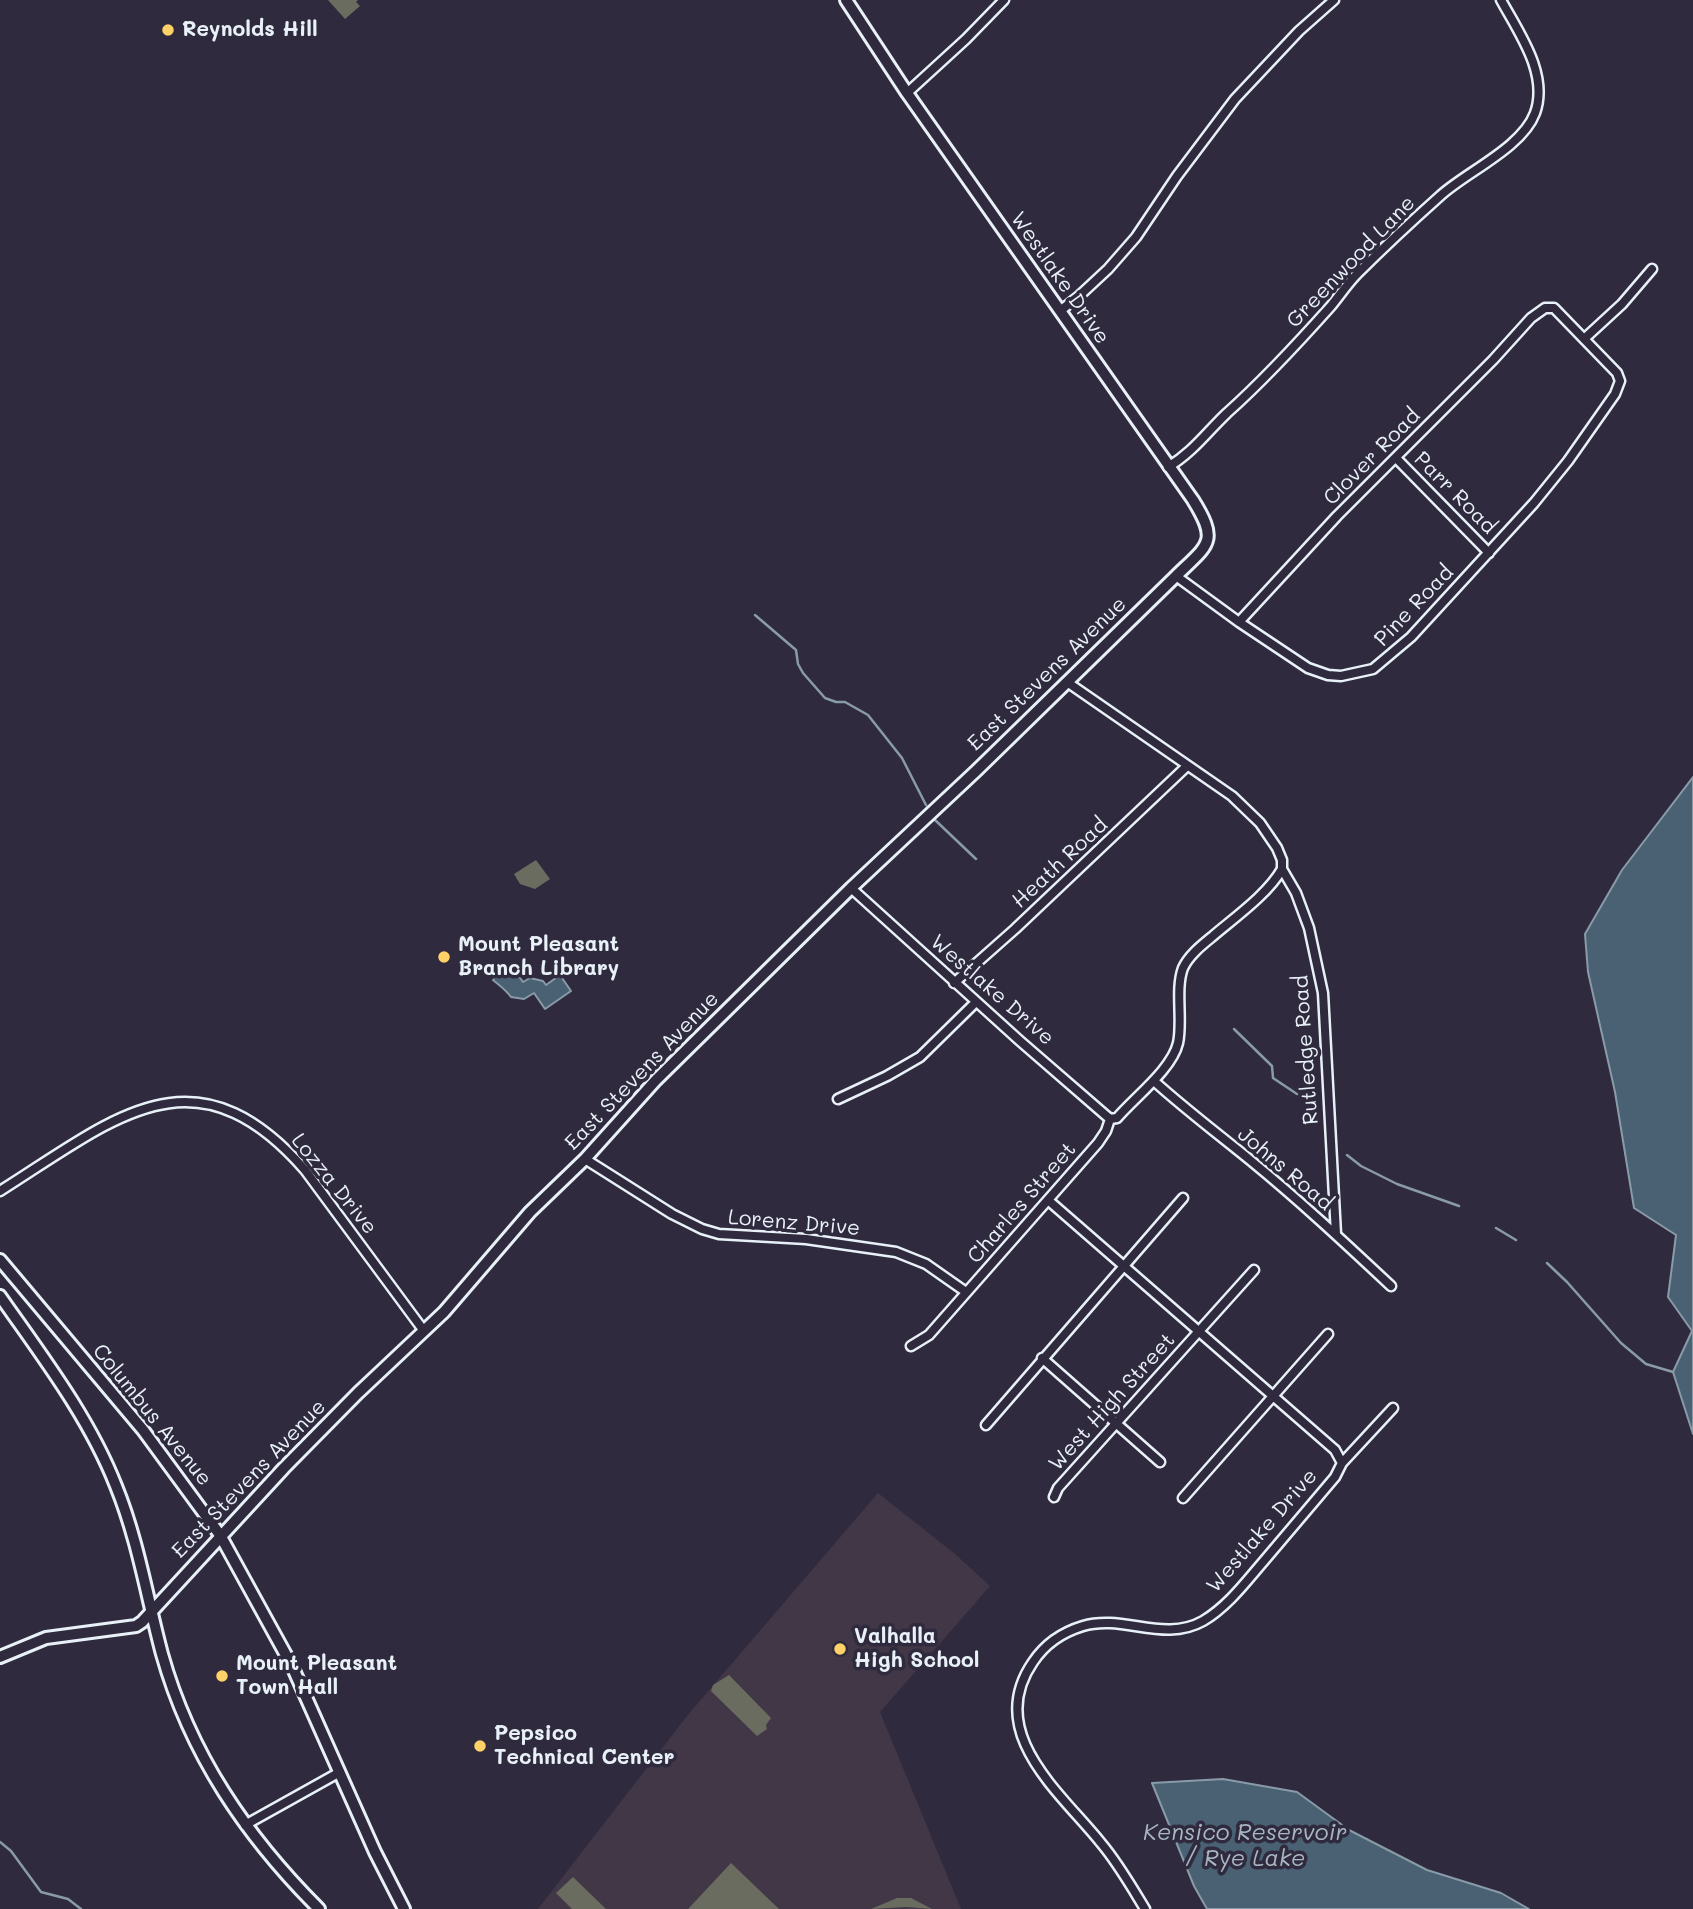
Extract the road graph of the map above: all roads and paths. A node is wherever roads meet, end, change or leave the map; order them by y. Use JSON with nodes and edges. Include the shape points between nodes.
{"nodes":[{"id":1,"x":846,"y":0,"type":"edge"},
{"id":2,"x":1004,"y":0,"type":"edge"},
{"id":3,"x":1334,"y":0,"type":"edge"},
{"id":4,"x":1501,"y":0,"type":"edge"},
{"id":5,"x":907,"y":93,"type":"junction"},
{"id":6,"x":1652,"y":269,"type":"dead end"},
{"id":7,"x":1060,"y":311,"type":"junction"},
{"id":8,"x":1584,"y":339,"type":"junction"},
{"id":9,"x":1395,"y":458,"type":"junction"},
{"id":10,"x":1168,"y":467,"type":"junction"},
{"id":11,"x":1489,"y":553,"type":"junction"},
{"id":12,"x":1176,"y":576,"type":"junction"},
{"id":13,"x":1239,"y":622,"type":"junction"},
{"id":14,"x":1067,"y":682,"type":"junction"},
{"id":15,"x":1188,"y":766,"type":"junction"},
{"id":16,"x":1282,"y":869,"type":"junction"},
{"id":17,"x":850,"y":888,"type":"junction"},
{"id":18,"x":954,"y":983,"type":"junction"},
{"id":19,"x":976,"y":1002,"type":"junction"},
{"id":20,"x":1154,"y":1081,"type":"junction"},
{"id":21,"x":838,"y":1099,"type":"dead end"},
{"id":22,"x":1110,"y":1119,"type":"junction"},
{"id":23,"x":585,"y":1159,"type":"junction"},
{"id":24,"x":0,"y":1191,"type":"edge"},
{"id":25,"x":1182,"y":1198,"type":"dead end"},
{"id":26,"x":1048,"y":1200,"type":"junction"},
{"id":27,"x":1336,"y":1234,"type":"junction"},
{"id":28,"x":0,"y":1260,"type":"edge"},
{"id":29,"x":1123,"y":1266,"type":"junction"},
{"id":30,"x":1254,"y":1269,"type":"dead end"},
{"id":31,"x":1391,"y":1286,"type":"dead end"},
{"id":32,"x":966,"y":1292,"type":"junction"},
{"id":33,"x":0,"y":1296,"type":"edge"},
{"id":34,"x":424,"y":1331,"type":"junction"},
{"id":35,"x":1199,"y":1331,"type":"junction"},
{"id":36,"x":1328,"y":1334,"type":"dead end"},
{"id":37,"x":911,"y":1346,"type":"dead end"},
{"id":38,"x":1042,"y":1358,"type":"junction"},
{"id":39,"x":1273,"y":1396,"type":"junction"},
{"id":40,"x":1393,"y":1408,"type":"dead end"},
{"id":41,"x":1117,"y":1424,"type":"junction"},
{"id":42,"x":986,"y":1425,"type":"dead end"},
{"id":43,"x":1160,"y":1462,"type":"dead end"},
{"id":44,"x":1342,"y":1463,"type":"junction"},
{"id":45,"x":1054,"y":1497,"type":"dead end"},
{"id":46,"x":1183,"y":1498,"type":"dead end"},
{"id":47,"x":220,"y":1535,"type":"junction"},
{"id":48,"x":152,"y":1610,"type":"junction"},
{"id":49,"x":0,"y":1657,"type":"edge"},
{"id":50,"x":340,"y":1772,"type":"junction"},
{"id":51,"x":245,"y":1825,"type":"junction"},
{"id":52,"x":319,"y":1909,"type":"edge"},
{"id":53,"x":404,"y":1909,"type":"edge"},
{"id":54,"x":1145,"y":1909,"type":"edge"}],
"edges":[{"from":1,"to":5,"type":"street","name":"Westlake Drive"},
{"from":2,"to":5,"type":"street"},
{"from":3,"to":7,"type":"street","via":[[1298,31],[1235,99],[1136,237]]},
{"from":4,"to":10,"type":"street","name":"Greenwood Lane","via":[[1538,78],[1535,113],[1527,127],[1508,147],[1442,194],[1356,275],[1254,388],[1186,456]]},
{"from":5,"to":7,"type":"street","name":"Westlake Drive"},
{"from":6,"to":8,"type":"street"},
{"from":7,"to":10,"type":"street","name":"Westlake Drive"},
{"from":8,"to":9,"type":"street","name":"Clover Road","via":[[1551,307],[1531,318]]},
{"from":8,"to":11,"type":"street","name":"Pine Road","via":[[1617,373],[1618,386],[1569,461]]},
{"from":9,"to":11,"type":"street","name":"Parr Road"},
{"from":9,"to":13,"type":"street","name":"Clover Road"},
{"from":10,"to":12,"type":"street","name":"Westlake Drive","via":[[1210,532],[1206,544]]},
{"from":11,"to":13,"type":"street","name":"Pine Road","via":[[1411,638],[1373,670],[1355,675],[1328,675],[1308,667]]},
{"from":12,"to":13,"type":"street","name":"Pine Road"},
{"from":12,"to":14,"type":"street","name":"East Stevens Avenue"},
{"from":14,"to":15,"type":"street","name":"Rutledge Road"},
{"from":14,"to":17,"type":"street","name":"East Stevens Avenue"},
{"from":15,"to":16,"type":"street","name":"Rutledge Road","via":[[1250,813],[1277,848]]},
{"from":15,"to":18,"type":"street","name":"Heath Road"},
{"from":16,"to":20,"type":"street","name":"Charles Street","via":[[1184,968],[1178,1043]]},
{"from":16,"to":27,"type":"street","name":"Rutledge Road","via":[[1302,906],[1323,993]]},
{"from":17,"to":18,"type":"street","name":"Westlake Drive"},
{"from":17,"to":23,"type":"street","name":"East Stevens Avenue","via":[[656,1080]]},
{"from":18,"to":19,"type":"street","name":"Westlake Drive"},
{"from":19,"to":21,"type":"street","via":[[920,1057]]},
{"from":19,"to":22,"type":"street","name":"Westlake Drive"},
{"from":20,"to":22,"type":"street","name":"Charles Street","via":[[1117,1118]]},
{"from":20,"to":27,"type":"street","name":"Johns Road"},
{"from":22,"to":26,"type":"street","name":"Charles Street","via":[[1098,1143]]},
{"from":23,"to":32,"type":"street","name":"Lorenz Drive","via":[[702,1229],[896,1252],[926,1264]]},
{"from":23,"to":34,"type":"street","name":"East Stevens Avenue","via":[[530,1212]]},
{"from":24,"to":34,"type":"street","name":"Lozza Drive","via":[[134,1111],[171,1102],[219,1107],[258,1125],[287,1149]]},
{"from":25,"to":29,"type":"street"},
{"from":26,"to":29,"type":"street","name":"Westlake Drive"},
{"from":26,"to":32,"type":"street","name":"Charles Street"},
{"from":27,"to":31,"type":"street","name":"Johns Road"},
{"from":28,"to":47,"type":"street","name":"Columbus Avenue","via":[[143,1430]]},
{"from":29,"to":35,"type":"street","name":"Westlake Drive"},
{"from":29,"to":38,"type":"street"},
{"from":30,"to":35,"type":"street","name":"West High Street"},
{"from":32,"to":37,"type":"street","name":"Charles Street","via":[[929,1335]]},
{"from":33,"to":48,"type":"street","via":[[79,1412],[110,1470]]},
{"from":34,"to":47,"type":"street","name":"East Stevens Avenue"},
{"from":35,"to":39,"type":"street","name":"Westlake Drive"},
{"from":35,"to":41,"type":"street","name":"West High Street"},
{"from":36,"to":39,"type":"street"},
{"from":38,"to":41,"type":"street"},
{"from":38,"to":42,"type":"street"},
{"from":39,"to":44,"type":"street","name":"Westlake Drive","via":[[1335,1450]]},
{"from":39,"to":46,"type":"street"},
{"from":40,"to":44,"type":"street"},
{"from":41,"to":43,"type":"street"},
{"from":41,"to":45,"type":"street","name":"West High Street"},
{"from":44,"to":54,"type":"street","name":"Westlake Drive","via":[[1235,1594],[1203,1621],[1167,1631],[1102,1623],[1077,1628],[1049,1644],[1027,1671],[1018,1697],[1024,1744],[1043,1774],[1104,1846]]},
{"from":47,"to":48,"type":"street","name":"East Stevens Avenue"},
{"from":47,"to":50,"type":"street","name":"Columbus Avenue","via":[[292,1666]]},
{"from":48,"to":49,"type":"street","name":"East Stevens Avenue","via":[[136,1626],[46,1638]]},
{"from":48,"to":51,"type":"street","via":[[188,1730]]},
{"from":50,"to":51,"type":"street"},
{"from":50,"to":53,"type":"street","name":"Columbus Avenue"},
{"from":51,"to":52,"type":"street"}]}
